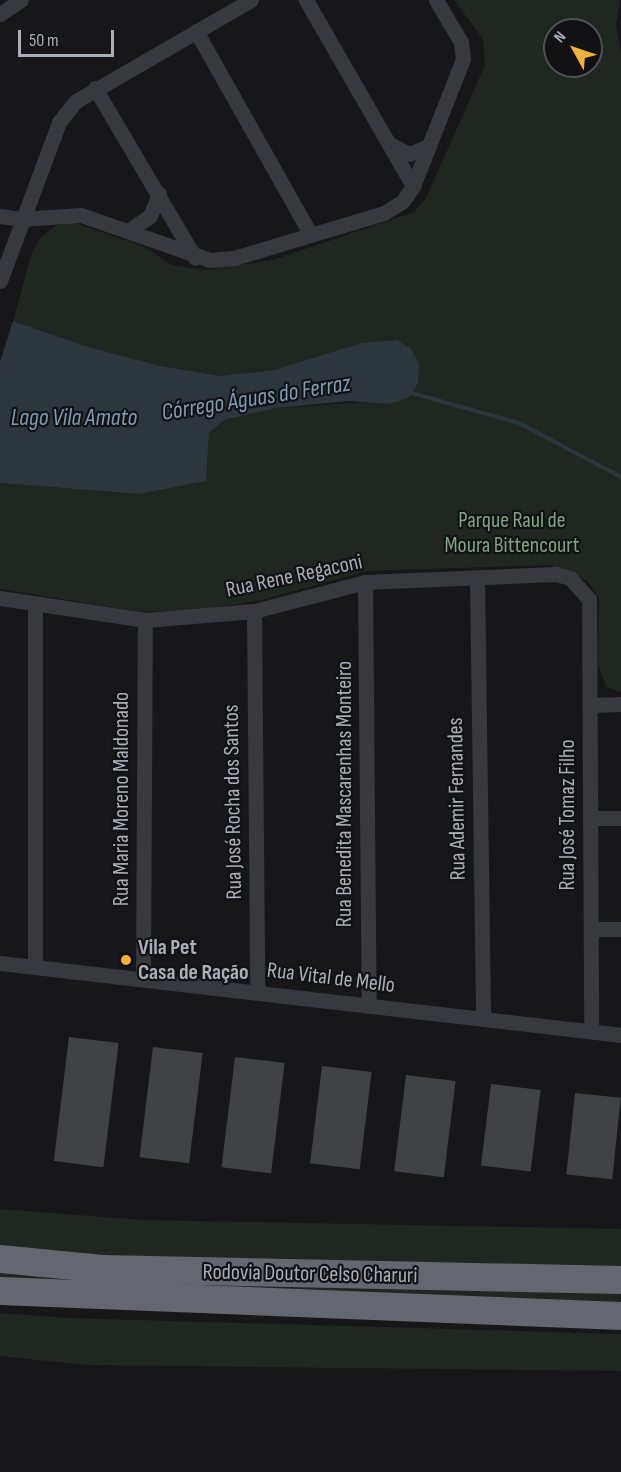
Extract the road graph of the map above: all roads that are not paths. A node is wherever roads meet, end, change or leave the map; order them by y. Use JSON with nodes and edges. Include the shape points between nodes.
{"nodes":[{"id":1,"x":21,"y":0,"type":"edge"},
{"id":2,"x":251,"y":0,"type":"edge"},
{"id":3,"x":306,"y":0,"type":"edge"},
{"id":4,"x":435,"y":0,"type":"edge"},
{"id":5,"x":0,"y":14,"type":"edge"},
{"id":6,"x":196,"y":31,"type":"junction"},
{"id":7,"x":95,"y":88,"type":"junction"},
{"id":8,"x":390,"y":144,"type":"junction"},
{"id":9,"x":429,"y":146,"type":"junction"},
{"id":10,"x":413,"y":186,"type":"junction"},
{"id":11,"x":159,"y":194,"type":"junction"},
{"id":12,"x":0,"y":216,"type":"edge"},
{"id":13,"x":21,"y":219,"type":"junction"},
{"id":14,"x":0,"y":221,"type":"edge"},
{"id":15,"x":130,"y":230,"type":"junction"},
{"id":16,"x":310,"y":233,"type":"junction"},
{"id":17,"x":13,"y":244,"type":"junction"},
{"id":18,"x":195,"y":258,"type":"junction"},
{"id":19,"x":0,"y":281,"type":"edge"},
{"id":20,"x":477,"y":579,"type":"junction"},
{"id":21,"x":366,"y":582,"type":"junction"},
{"id":22,"x":0,"y":597,"type":"edge"},
{"id":23,"x":589,"y":599,"type":"joint"},
{"id":24,"x":35,"y":603,"type":"junction"},
{"id":25,"x":254,"y":611,"type":"junction"},
{"id":26,"x":145,"y":620,"type":"junction"},
{"id":27,"x":621,"y":704,"type":"edge"},
{"id":28,"x":590,"y":705,"type":"junction"},
{"id":29,"x":590,"y":818,"type":"junction"},
{"id":30,"x":621,"y":818,"type":"edge"},
{"id":31,"x":591,"y":929,"type":"junction"},
{"id":32,"x":621,"y":929,"type":"edge"},
{"id":33,"x":0,"y":963,"type":"edge"},
{"id":34,"x":35,"y":966,"type":"junction"},
{"id":35,"x":143,"y":978,"type":"junction"},
{"id":36,"x":257,"y":992,"type":"junction"},
{"id":37,"x":369,"y":1006,"type":"junction"},
{"id":38,"x":483,"y":1019,"type":"junction"},
{"id":39,"x":591,"y":1031,"type":"junction"},
{"id":40,"x":621,"y":1035,"type":"edge"},
{"id":41,"x":0,"y":1259,"type":"edge"},
{"id":42,"x":621,"y":1280,"type":"edge"},
{"id":43,"x":0,"y":1291,"type":"edge"},
{"id":44,"x":621,"y":1316,"type":"edge"}],
"edges":[{"from":1,"to":5,"type":"street"},
{"from":2,"to":6,"type":"street"},
{"from":3,"to":8,"type":"street"},
{"from":4,"to":9,"type":"street","via":[[460,42],[463,59]]},
{"from":6,"to":7,"type":"street"},
{"from":6,"to":16,"type":"street"},
{"from":7,"to":11,"type":"street"},
{"from":7,"to":13,"type":"street","via":[[76,101],[59,122]]},
{"from":8,"to":9,"type":"street","via":[[409,154]]},
{"from":8,"to":10,"type":"street"},
{"from":9,"to":10,"type":"street"},
{"from":10,"to":16,"type":"street","via":[[403,201],[384,213]]},
{"from":11,"to":15,"type":"street","via":[[150,216]]},
{"from":11,"to":18,"type":"street"},
{"from":12,"to":13,"type":"street"},
{"from":13,"to":15,"type":"street","via":[[81,215]]},
{"from":13,"to":17,"type":"street"},
{"from":14,"to":17,"type":"street","via":[[9,230]]},
{"from":15,"to":18,"type":"street"},
{"from":16,"to":18,"type":"street","via":[[234,258]]},
{"from":17,"to":19,"type":"street"},
{"from":20,"to":21,"type":"street","name":"Rua Rene Regaconi"},
{"from":20,"to":23,"type":"street","name":"Rua Rene Regaconi","via":[[556,574],[575,582]]},
{"from":20,"to":38,"type":"street","name":"Rua Ademir Fernandes"},
{"from":21,"to":25,"type":"street","name":"Rua Rene Regaconi"},
{"from":21,"to":37,"type":"street","name":"Rua Benedita Mascarenhas Monteiro"},
{"from":22,"to":24,"type":"street","name":"Rua Rene Regaconi"},
{"from":23,"to":28,"type":"street","name":"Rua José Tomaz Filho"},
{"from":24,"to":26,"type":"street","name":"Rua Rene Regaconi"},
{"from":24,"to":34,"type":"street"},
{"from":25,"to":26,"type":"street","name":"Rua Rene Regaconi"},
{"from":25,"to":36,"type":"street","name":"Rua José Rocha dos Santos"},
{"from":26,"to":35,"type":"street","name":"Rua Maria Moreno Maldonado"},
{"from":27,"to":28,"type":"street"},
{"from":28,"to":29,"type":"street","name":"Rua José Tomaz Filho"},
{"from":29,"to":30,"type":"street"},
{"from":29,"to":31,"type":"street","name":"Rua José Tomaz Filho"},
{"from":31,"to":32,"type":"street"},
{"from":31,"to":39,"type":"street","name":"Rua José Tomaz Filho"},
{"from":33,"to":34,"type":"street","name":"Rua Vital de Mello"},
{"from":34,"to":35,"type":"street","name":"Rua Vital de Mello"},
{"from":35,"to":36,"type":"street","name":"Rua Vital de Mello"},
{"from":36,"to":37,"type":"street","name":"Rua Vital de Mello"},
{"from":37,"to":38,"type":"street","name":"Rua Vital de Mello"},
{"from":38,"to":39,"type":"street","name":"Rua Vital de Mello"},
{"from":39,"to":40,"type":"street","name":"Rua Vital de Mello"},
{"from":41,"to":42,"type":"highway","name":"Rodovia Doutor Celso Charuri","via":[[103,1269]]},
{"from":43,"to":44,"type":"highway","name":"Rodovia Doutor Celso Charuri"}]}
